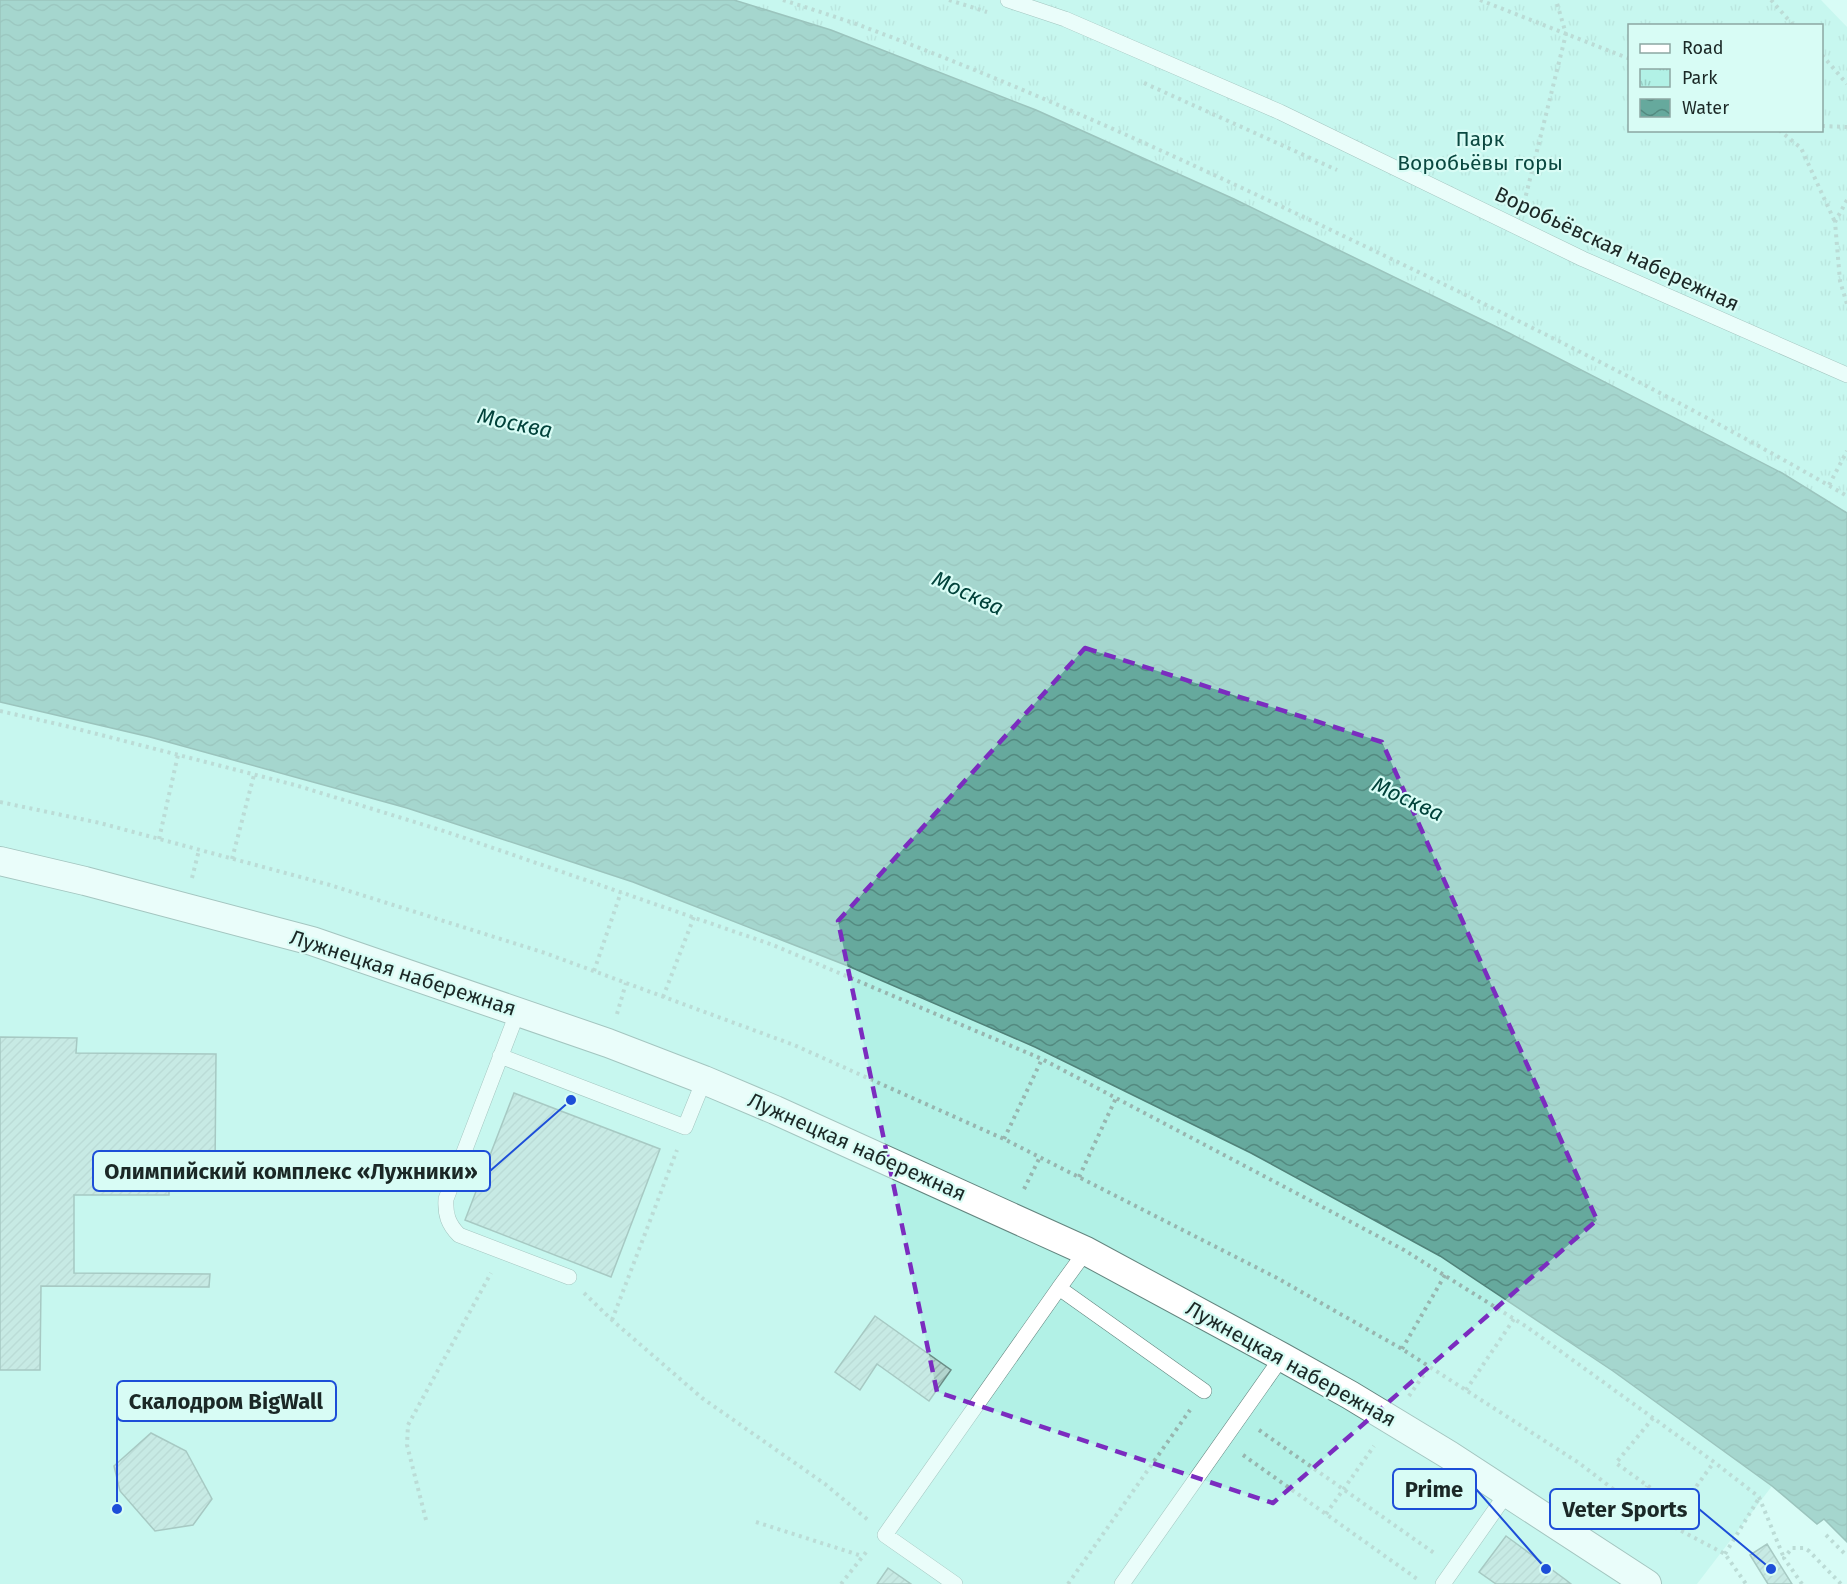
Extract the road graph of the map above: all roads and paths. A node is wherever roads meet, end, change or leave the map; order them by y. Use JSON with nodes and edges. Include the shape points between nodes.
{"nodes":[{"id":1,"x":783,"y":0,"type":"edge"},
{"id":2,"x":1008,"y":0,"type":"edge"},
{"id":3,"x":1480,"y":0,"type":"edge"},
{"id":4,"x":1556,"y":0,"type":"edge"},
{"id":5,"x":1771,"y":0,"type":"edge"},
{"id":6,"x":1792,"y":24,"type":"edge"},
{"id":7,"x":1566,"y":34,"type":"junction"},
{"id":8,"x":1823,"y":57,"type":"edge"},
{"id":9,"x":1628,"y":59,"type":"edge"},
{"id":10,"x":1847,"y":84,"type":"edge"},
{"id":11,"x":1823,"y":126,"type":"edge"},
{"id":12,"x":1847,"y":127,"type":"edge"},
{"id":13,"x":1781,"y":132,"type":"edge"},
{"id":14,"x":1847,"y":200,"type":"edge"},
{"id":15,"x":1835,"y":222,"type":"junction"},
{"id":16,"x":1517,"y":227,"type":"junction"},
{"id":17,"x":1847,"y":304,"type":"edge"},
{"id":18,"x":1847,"y":375,"type":"edge"},
{"id":19,"x":1847,"y":451,"type":"edge"},
{"id":20,"x":1828,"y":485,"type":"junction"},
{"id":21,"x":1847,"y":496,"type":"edge"},
{"id":22,"x":0,"y":711,"type":"edge"},
{"id":23,"x":178,"y":755,"type":"junction"},
{"id":24,"x":254,"y":775,"type":"junction"},
{"id":25,"x":0,"y":802,"type":"edge"},
{"id":26,"x":159,"y":839,"type":"junction"},
{"id":27,"x":232,"y":859,"type":"junction"},
{"id":28,"x":0,"y":861,"type":"edge"},
{"id":29,"x":621,"y":892,"type":"junction"},
{"id":30,"x":693,"y":917,"type":"junction"},
{"id":31,"x":594,"y":971,"type":"junction"},
{"id":32,"x":663,"y":997,"type":"junction"},
{"id":33,"x":518,"y":1011,"type":"junction"},
{"id":34,"x":500,"y":1056,"type":"junction"},
{"id":35,"x":1042,"y":1059,"type":"junction"},
{"id":36,"x":704,"y":1080,"type":"junction"},
{"id":37,"x":1116,"y":1098,"type":"junction"},
{"id":38,"x":686,"y":1127,"type":"junction"},
{"id":39,"x":1004,"y":1139,"type":"junction"},
{"id":40,"x":1079,"y":1178,"type":"junction"},
{"id":41,"x":1086,"y":1251,"type":"junction"},
{"id":42,"x":503,"y":1252,"type":"junction"},
{"id":43,"x":1445,"y":1275,"type":"junction"},
{"id":44,"x":569,"y":1277,"type":"joint"},
{"id":45,"x":1059,"y":1288,"type":"junction"},
{"id":46,"x":1514,"y":1319,"type":"junction"},
{"id":47,"x":612,"y":1320,"type":"junction"},
{"id":48,"x":1402,"y":1349,"type":"junction"},
{"id":49,"x":1282,"y":1357,"type":"junction"},
{"id":50,"x":1466,"y":1390,"type":"junction"},
{"id":51,"x":1204,"y":1391,"type":"joint"},
{"id":52,"x":1240,"y":1416,"type":"junction"},
{"id":53,"x":1653,"y":1418,"type":"junction"},
{"id":54,"x":1392,"y":1420,"type":"junction"},
{"id":55,"x":1222,"y":1441,"type":"junction"},
{"id":56,"x":1714,"y":1462,"type":"junction"},
{"id":57,"x":1647,"y":1486,"type":"junction"},
{"id":58,"x":1344,"y":1489,"type":"junction"},
{"id":59,"x":1507,"y":1493,"type":"junction"},
{"id":60,"x":1760,"y":1497,"type":"junction"},
{"id":61,"x":1638,"y":1508,"type":"junction"},
{"id":62,"x":1326,"y":1514,"type":"junction"},
{"id":63,"x":426,"y":1520,"type":"dead end"},
{"id":64,"x":756,"y":1522,"type":"dead end"},
{"id":65,"x":885,"y":1534,"type":"junction"},
{"id":66,"x":1826,"y":1535,"type":"dead end"},
{"id":67,"x":1725,"y":1554,"type":"junction"},
{"id":68,"x":862,"y":1556,"type":"junction"},
{"id":69,"x":1847,"y":1556,"type":"edge"},
{"id":70,"x":1784,"y":1558,"type":"junction"},
{"id":71,"x":1455,"y":1568,"type":"junction"},
{"id":72,"x":842,"y":1584,"type":"edge"},
{"id":73,"x":955,"y":1584,"type":"edge"},
{"id":74,"x":1068,"y":1584,"type":"edge"},
{"id":75,"x":1122,"y":1584,"type":"edge"},
{"id":76,"x":1425,"y":1584,"type":"edge"},
{"id":77,"x":1443,"y":1584,"type":"edge"},
{"id":78,"x":1647,"y":1584,"type":"edge"},
{"id":79,"x":1746,"y":1584,"type":"edge"},
{"id":80,"x":1802,"y":1584,"type":"edge"},
{"id":81,"x":1841,"y":1584,"type":"edge"}],
"edges":[{"from":1,"to":20,"type":"path","via":[[867,28],[1051,102],[1239,187],[1618,372]]},
{"from":2,"to":16,"type":"lane","name":"Воробьёвская набережная","via":[[1065,20],[1280,111]]},
{"from":3,"to":7,"type":"path"},
{"from":4,"to":7,"type":"path"},
{"from":5,"to":6,"type":"path"},
{"from":7,"to":9,"type":"path"},
{"from":7,"to":16,"type":"path"},
{"from":8,"to":10,"type":"path"},
{"from":11,"to":12,"type":"path"},
{"from":13,"to":15,"type":"path","via":[[1801,148]]},
{"from":14,"to":15,"type":"path"},
{"from":15,"to":17,"type":"path","via":[[1840,281]]},
{"from":16,"to":18,"type":"lane","name":"Воробьёвская набережная"},
{"from":19,"to":20,"type":"path"},
{"from":20,"to":21,"type":"path"},
{"from":22,"to":23,"type":"path"},
{"from":23,"to":24,"type":"path"},
{"from":23,"to":26,"type":"path"},
{"from":24,"to":27,"type":"path"},
{"from":24,"to":29,"type":"path","via":[[447,832]]},
{"from":25,"to":26,"type":"path"},
{"from":26,"to":27,"type":"path"},
{"from":27,"to":31,"type":"path","via":[[342,889]]},
{"from":28,"to":33,"type":"street","name":"Лужнецкая набережная","via":[[312,941]]},
{"from":29,"to":30,"type":"path"},
{"from":29,"to":31,"type":"path"},
{"from":30,"to":32,"type":"path"},
{"from":30,"to":35,"type":"path","via":[[773,945]]},
{"from":31,"to":32,"type":"path"},
{"from":32,"to":39,"type":"path","via":[[794,1045]]},
{"from":33,"to":34,"type":"lane"},
{"from":33,"to":36,"type":"street","name":"Лужнецкая набережная"},
{"from":34,"to":38,"type":"lane"},
{"from":34,"to":42,"type":"lane","via":[[445,1210],[447,1220],[459,1235]]},
{"from":35,"to":37,"type":"path"},
{"from":35,"to":39,"type":"path"},
{"from":36,"to":38,"type":"lane"},
{"from":36,"to":41,"type":"street","name":"Лужнецкая набережная"},
{"from":37,"to":40,"type":"path"},
{"from":37,"to":43,"type":"path"},
{"from":38,"to":47,"type":"path"},
{"from":39,"to":40,"type":"path"},
{"from":40,"to":48,"type":"path","via":[[1277,1278]]},
{"from":41,"to":45,"type":"lane"},
{"from":41,"to":49,"type":"street","name":"Лужнецкая набережная"},
{"from":42,"to":44,"type":"lane"},
{"from":42,"to":63,"type":"path","via":[[408,1425],[407,1445]]},
{"from":43,"to":46,"type":"path"},
{"from":43,"to":48,"type":"path"},
{"from":44,"to":47,"type":"path"},
{"from":45,"to":51,"type":"lane"},
{"from":45,"to":65,"type":"lane"},
{"from":46,"to":50,"type":"path"},
{"from":46,"to":53,"type":"path"},
{"from":47,"to":65,"type":"path","via":[[702,1398],[825,1484]]},
{"from":48,"to":50,"type":"path"},
{"from":49,"to":52,"type":"lane"},
{"from":49,"to":54,"type":"street","name":"Лужнецкая набережная"},
{"from":50,"to":61,"type":"path","via":[[1579,1463]]},
{"from":51,"to":74,"type":"path"},
{"from":52,"to":55,"type":"lane"},
{"from":52,"to":58,"type":"path"},
{"from":53,"to":56,"type":"path"},
{"from":53,"to":57,"type":"path","via":[[1616,1463]]},
{"from":54,"to":58,"type":"path"},
{"from":54,"to":59,"type":"street","name":"Лужнецкая набережная"},
{"from":55,"to":62,"type":"path"},
{"from":55,"to":75,"type":"lane"},
{"from":56,"to":57,"type":"path","via":[[1680,1509]]},
{"from":56,"to":60,"type":"path"},
{"from":57,"to":61,"type":"path"},
{"from":58,"to":62,"type":"path"},
{"from":58,"to":71,"type":"path"},
{"from":59,"to":71,"type":"lane"},
{"from":59,"to":78,"type":"street","name":"Лужнецкая набережная"},
{"from":60,"to":67,"type":"path"},
{"from":60,"to":70,"type":"path"},
{"from":61,"to":67,"type":"path"},
{"from":62,"to":76,"type":"path"},
{"from":64,"to":68,"type":"path"},
{"from":65,"to":68,"type":"path"},
{"from":65,"to":73,"type":"lane"},
{"from":66,"to":69,"type":"path"},
{"from":67,"to":79,"type":"path"},
{"from":68,"to":72,"type":"path"},
{"from":70,"to":80,"type":"path"},
{"from":70,"to":81,"type":"path","via":[[1792,1548],[1804,1548]]},
{"from":71,"to":77,"type":"lane"}]}
